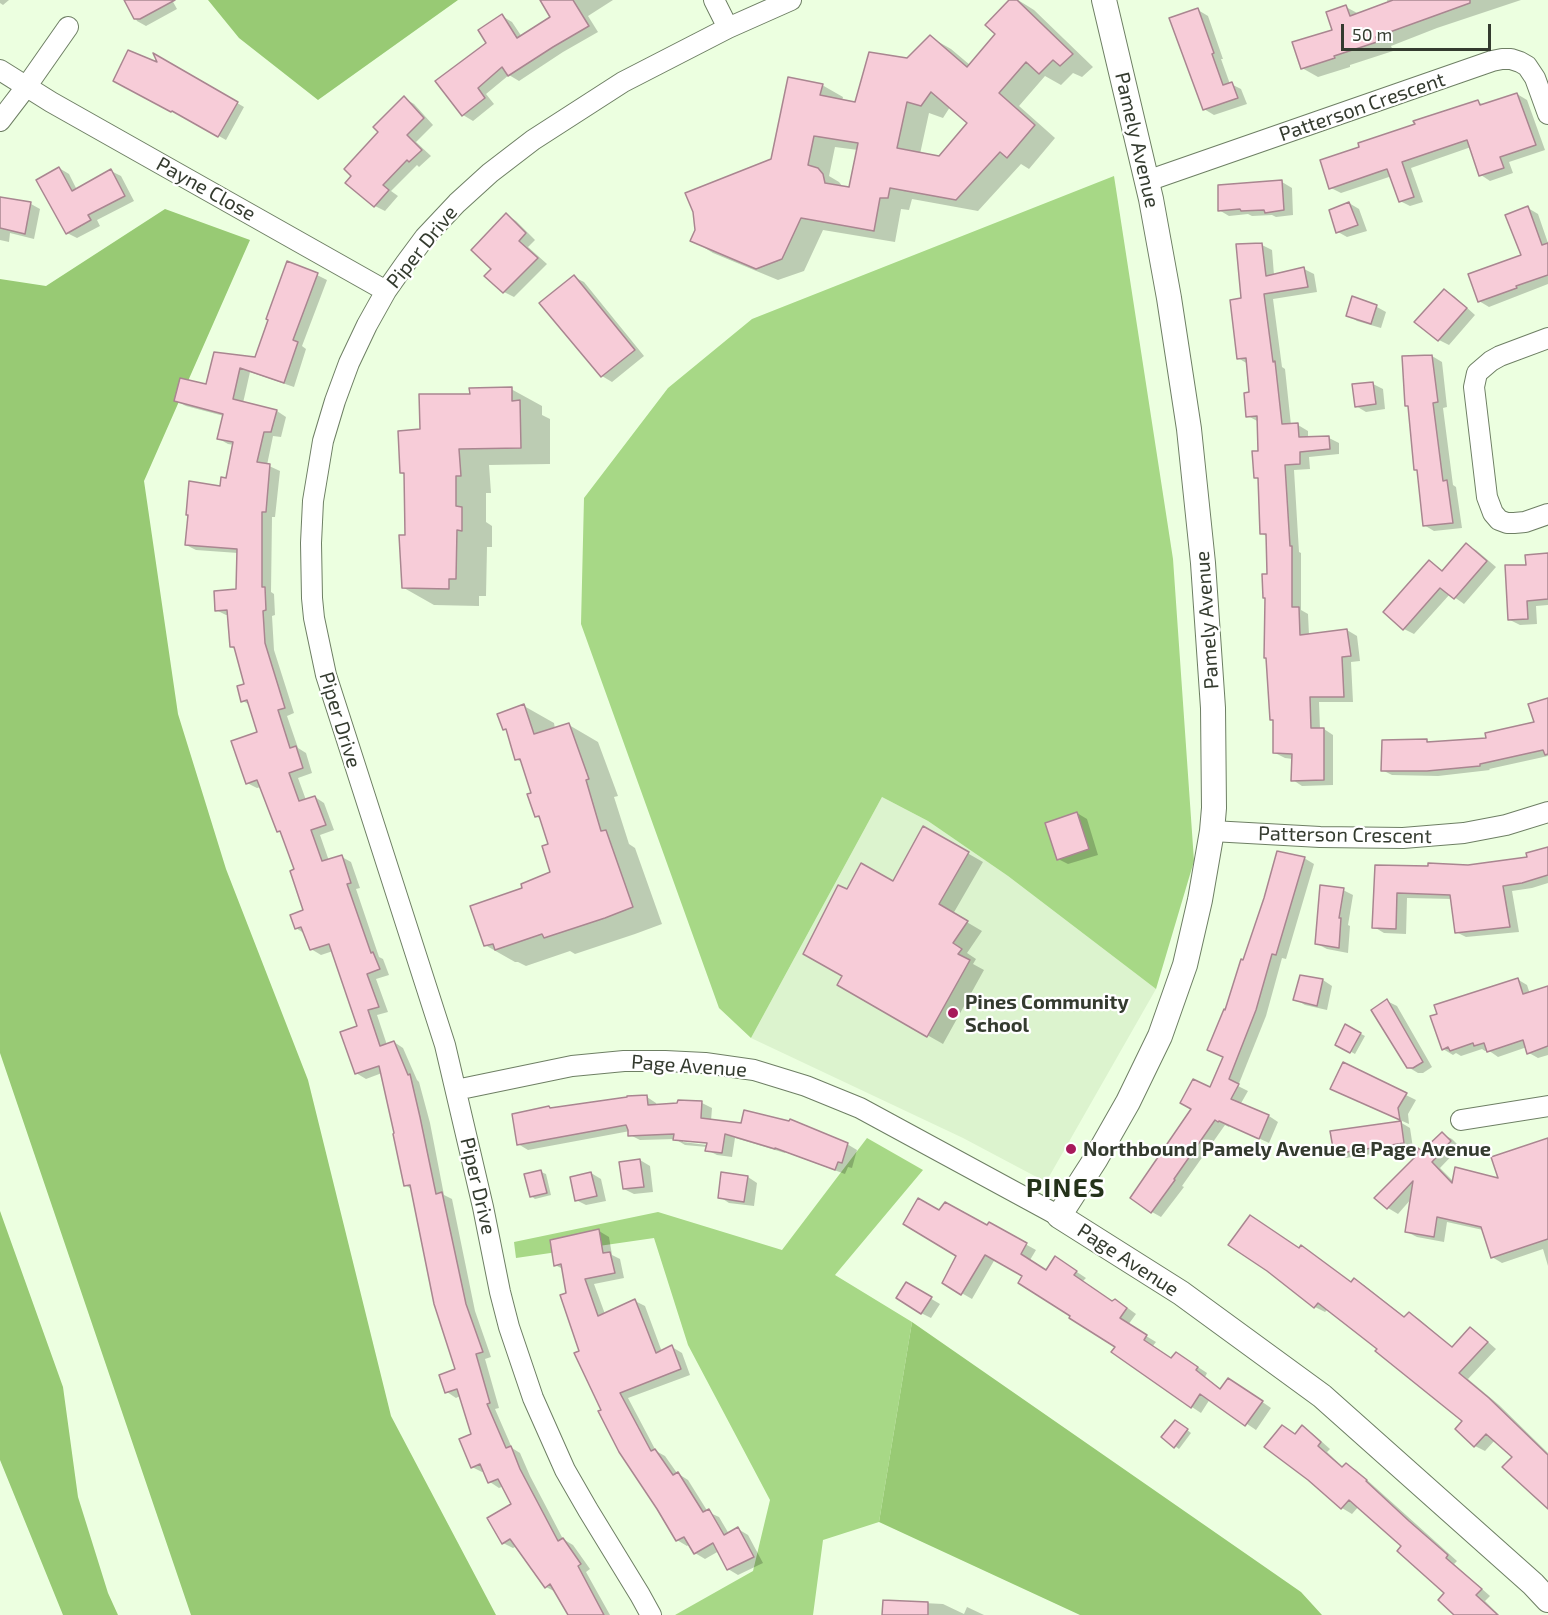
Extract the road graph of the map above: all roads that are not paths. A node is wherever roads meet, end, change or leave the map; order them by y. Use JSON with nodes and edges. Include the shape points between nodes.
{"nodes":[{"id":1,"x":714,"y":0,"type":"edge"},
{"id":2,"x":790,"y":0,"type":"edge"},
{"id":3,"x":1104,"y":0,"type":"edge"},
{"id":4,"x":68,"y":27,"type":"dead end"},
{"id":5,"x":728,"y":28,"type":"junction"},
{"id":6,"x":0,"y":70,"type":"edge"},
{"id":7,"x":26,"y":87,"type":"junction"},
{"id":8,"x":1548,"y":114,"type":"edge"},
{"id":9,"x":0,"y":121,"type":"edge"},
{"id":10,"x":1147,"y":181,"type":"junction"},
{"id":11,"x":386,"y":291,"type":"junction"},
{"id":12,"x":1548,"y":338,"type":"edge"},
{"id":13,"x":1548,"y":514,"type":"edge"},
{"id":14,"x":1548,"y":812,"type":"edge"},
{"id":15,"x":1212,"y":831,"type":"junction"},
{"id":16,"x":456,"y":1090,"type":"junction"},
{"id":17,"x":1548,"y":1106,"type":"edge"},
{"id":18,"x":1461,"y":1120,"type":"dead end"},
{"id":19,"x":1059,"y":1216,"type":"junction"},
{"id":20,"x":1548,"y":1600,"type":"edge"},
{"id":21,"x":651,"y":1615,"type":"edge"}],
"edges":[{"from":1,"to":5,"type":"street"},
{"from":2,"to":5,"type":"street","name":"Piper Drive"},
{"from":3,"to":10,"type":"street","name":"Pamely Avenue"},
{"from":4,"to":7,"type":"street"},
{"from":5,"to":11,"type":"street","name":"Piper Drive","via":[[623,82],[490,173],[425,237]]},
{"from":6,"to":7,"type":"street","name":"Payne Close"},
{"from":7,"to":9,"type":"street"},
{"from":7,"to":11,"type":"street","name":"Payne Close"},
{"from":8,"to":10,"type":"street","name":"Patterson Crescent","via":[[1527,66],[1502,59]]},
{"from":10,"to":15,"type":"street","name":"Pamely Avenue","via":[[1189,429],[1203,563],[1213,708]]},
{"from":11,"to":16,"type":"street","name":"Piper Drive","via":[[349,363],[323,441],[311,523],[314,618],[334,704],[436,1014]]},
{"from":12,"to":13,"type":"street","via":[[1491,361],[1477,373],[1474,387],[1487,497],[1493,513],[1507,523]]},
{"from":14,"to":15,"type":"street","name":"Patterson Crescent","via":[[1464,833],[1403,838]]},
{"from":15,"to":19,"type":"street","name":"Pamely Avenue","via":[[1185,965],[1160,1036],[1128,1102]]},
{"from":16,"to":19,"type":"street","name":"Page Avenue","via":[[572,1066],[624,1061],[705,1063],[754,1070],[860,1108]]},
{"from":16,"to":21,"type":"street","name":"Piper Drive","via":[[500,1292],[533,1398],[571,1480]]},
{"from":17,"to":18,"type":"street"},
{"from":19,"to":20,"type":"street","name":"Page Avenue","via":[[1181,1293],[1322,1396]]}]}
